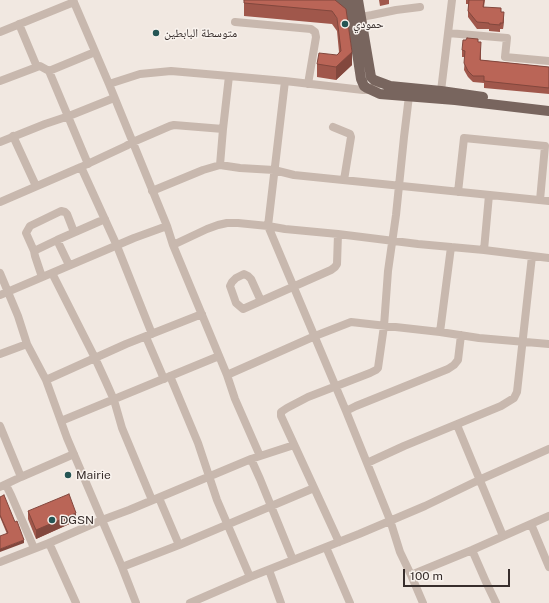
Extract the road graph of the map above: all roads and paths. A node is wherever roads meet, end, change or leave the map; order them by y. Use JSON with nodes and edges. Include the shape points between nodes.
{"nodes":[{"id":1,"x":316,"y":0,"type":"edge"},
{"id":2,"x":452,"y":0,"type":"edge"},
{"id":3,"x":74,"y":1,"type":"edge"},
{"id":4,"x":354,"y":2,"type":"edge"},
{"id":5,"x":420,"y":7,"type":"dead end"},
{"id":6,"x":360,"y":17,"type":"junction"},
{"id":7,"x":235,"y":22,"type":"dead end"},
{"id":8,"x":20,"y":24,"type":"junction"},
{"id":9,"x":0,"y":32,"type":"edge"},
{"id":10,"x":448,"y":33,"type":"junction"},
{"id":11,"x":95,"y":52,"type":"junction"},
{"id":12,"x":549,"y":61,"type":"edge"},
{"id":13,"x":37,"y":67,"type":"junction"},
{"id":14,"x":49,"y":71,"type":"junction"},
{"id":15,"x":229,"y":76,"type":"junction"},
{"id":16,"x":285,"y":81,"type":"junction"},
{"id":17,"x":0,"y":82,"type":"edge"},
{"id":18,"x":380,"y":83,"type":"junction"},
{"id":19,"x":109,"y":84,"type":"junction"},
{"id":20,"x":308,"y":84,"type":"junction"},
{"id":21,"x":370,"y":90,"type":"junction"},
{"id":22,"x":441,"y":90,"type":"junction"},
{"id":23,"x":409,"y":96,"type":"junction"},
{"id":24,"x":114,"y":98,"type":"junction"},
{"id":25,"x":549,"y":104,"type":"edge"},
{"id":26,"x":549,"y":111,"type":"edge"},
{"id":27,"x":68,"y":116,"type":"junction"},
{"id":28,"x":333,"y":127,"type":"dead end"},
{"id":29,"x":223,"y":129,"type":"junction"},
{"id":30,"x":13,"y":136,"type":"junction"},
{"id":31,"x":0,"y":142,"type":"edge"},
{"id":32,"x":132,"y":142,"type":"junction"},
{"id":33,"x":85,"y":165,"type":"junction"},
{"id":34,"x":220,"y":165,"type":"junction"},
{"id":35,"x":274,"y":170,"type":"junction"},
{"id":36,"x":344,"y":180,"type":"junction"},
{"id":37,"x":36,"y":186,"type":"junction"},
{"id":38,"x":399,"y":186,"type":"junction"},
{"id":39,"x":152,"y":191,"type":"junction"},
{"id":40,"x":458,"y":192,"type":"junction"},
{"id":41,"x":489,"y":195,"type":"junction"},
{"id":42,"x":540,"y":200,"type":"junction"},
{"id":43,"x":549,"y":201,"type":"edge"},
{"id":44,"x":0,"y":202,"type":"edge"},
{"id":45,"x":105,"y":219,"type":"junction"},
{"id":46,"x":167,"y":226,"type":"junction"},
{"id":47,"x":268,"y":226,"type":"junction"},
{"id":48,"x":74,"y":232,"type":"junction"},
{"id":49,"x":338,"y":234,"type":"junction"},
{"id":50,"x":57,"y":240,"type":"junction"},
{"id":51,"x":392,"y":241,"type":"junction"},
{"id":52,"x":173,"y":245,"type":"junction"},
{"id":53,"x":117,"y":246,"type":"junction"},
{"id":54,"x":451,"y":247,"type":"junction"},
{"id":55,"x":484,"y":250,"type":"junction"},
{"id":56,"x":34,"y":251,"type":"junction"},
{"id":57,"x":532,"y":256,"type":"junction"},
{"id":58,"x":549,"y":258,"type":"edge"},
{"id":59,"x":69,"y":265,"type":"junction"},
{"id":60,"x":0,"y":272,"type":"edge"},
{"id":61,"x":52,"y":273,"type":"junction"},
{"id":62,"x":42,"y":277,"type":"junction"},
{"id":63,"x":294,"y":286,"type":"junction"},
{"id":64,"x":4,"y":293,"type":"edge"},
{"id":65,"x":261,"y":301,"type":"dead end"},
{"id":66,"x":202,"y":314,"type":"junction"},
{"id":67,"x":384,"y":326,"type":"junction"},
{"id":68,"x":440,"y":332,"type":"junction"},
{"id":69,"x":149,"y":336,"type":"junction"},
{"id":70,"x":315,"y":336,"type":"junction"},
{"id":71,"x":461,"y":336,"type":"junction"},
{"id":72,"x":523,"y":342,"type":"junction"},
{"id":73,"x":27,"y":344,"type":"junction"},
{"id":74,"x":549,"y":344,"type":"edge"},
{"id":75,"x":0,"y":354,"type":"edge"},
{"id":76,"x":219,"y":356,"type":"junction"},
{"id":77,"x":95,"y":358,"type":"junction"},
{"id":78,"x":227,"y":375,"type":"junction"},
{"id":79,"x":167,"y":377,"type":"junction"},
{"id":80,"x":46,"y":380,"type":"junction"},
{"id":81,"x":336,"y":387,"type":"junction"},
{"id":82,"x":114,"y":400,"type":"junction"},
{"id":83,"x":346,"y":411,"type":"junction"},
{"id":84,"x":61,"y":422,"type":"junction"},
{"id":85,"x":457,"y":425,"type":"junction"},
{"id":86,"x":0,"y":426,"type":"edge"},
{"id":87,"x":294,"y":445,"type":"junction"},
{"id":88,"x":549,"y":450,"type":"edge"},
{"id":89,"x":74,"y":454,"type":"junction"},
{"id":90,"x":260,"y":456,"type":"junction"},
{"id":91,"x":251,"y":459,"type":"junction"},
{"id":92,"x":367,"y":463,"type":"junction"},
{"id":93,"x":209,"y":476,"type":"junction"},
{"id":94,"x":21,"y":477,"type":"junction"},
{"id":95,"x":479,"y":480,"type":"junction"},
{"id":96,"x":3,"y":486,"type":"edge"},
{"id":97,"x":314,"y":488,"type":"junction"},
{"id":98,"x":156,"y":499,"type":"junction"},
{"id":99,"x":270,"y":506,"type":"junction"},
{"id":100,"x":549,"y":516,"type":"edge"},
{"id":101,"x":102,"y":520,"type":"junction"},
{"id":102,"x":390,"y":520,"type":"junction"},
{"id":103,"x":228,"y":524,"type":"junction"},
{"id":104,"x":531,"y":524,"type":"junction"},
{"id":105,"x":503,"y":536,"type":"junction"},
{"id":106,"x":339,"y":542,"type":"junction"},
{"id":107,"x":49,"y":543,"type":"junction"},
{"id":108,"x":179,"y":545,"type":"junction"},
{"id":109,"x":326,"y":547,"type":"junction"},
{"id":110,"x":34,"y":548,"type":"junction"},
{"id":111,"x":472,"y":550,"type":"junction"},
{"id":112,"x":293,"y":560,"type":"junction"},
{"id":113,"x":0,"y":562,"type":"edge"},
{"id":114,"x":122,"y":567,"type":"junction"},
{"id":115,"x":549,"y":567,"type":"edge"},
{"id":116,"x":269,"y":570,"type":"junction"},
{"id":117,"x":411,"y":575,"type":"junction"},
{"id":118,"x":250,"y":577,"type":"junction"},
{"id":119,"x":76,"y":603,"type":"edge"},
{"id":120,"x":136,"y":603,"type":"edge"},
{"id":121,"x":190,"y":603,"type":"edge"},
{"id":122,"x":281,"y":603,"type":"edge"},
{"id":123,"x":350,"y":603,"type":"edge"},
{"id":124,"x":423,"y":603,"type":"edge"},
{"id":125,"x":496,"y":603,"type":"edge"}],
"edges":[{"from":1,"to":4,"type":"main road"},
{"from":2,"to":10,"type":"street"},
{"from":3,"to":8,"type":"street"},
{"from":3,"to":11,"type":"street"},
{"from":4,"to":6,"type":"main road"},
{"from":4,"to":21,"type":"main road","via":[[361,79],[364,86]]},
{"from":5,"to":6,"type":"street"},
{"from":6,"to":18,"type":"main road","via":[[371,77]]},
{"from":7,"to":20,"type":"street","via":[[311,29],[316,37]]},
{"from":8,"to":9,"type":"street"},
{"from":8,"to":13,"type":"street"},
{"from":10,"to":12,"type":"street","via":[[507,38],[505,56]]},
{"from":10,"to":22,"type":"street"},
{"from":11,"to":14,"type":"street"},
{"from":11,"to":19,"type":"street"},
{"from":13,"to":14,"type":"street","via":[[44,67]]},
{"from":13,"to":17,"type":"street"},
{"from":14,"to":27,"type":"street"},
{"from":15,"to":16,"type":"street"},
{"from":15,"to":19,"type":"street","via":[[171,71],[140,74]]},
{"from":15,"to":29,"type":"street"},
{"from":16,"to":20,"type":"street"},
{"from":16,"to":35,"type":"street"},
{"from":18,"to":21,"type":"street"},
{"from":18,"to":22,"type":"main road"},
{"from":19,"to":24,"type":"street"},
{"from":20,"to":21,"type":"street"},
{"from":21,"to":23,"type":"main road","via":[[380,94]]},
{"from":22,"to":25,"type":"main road"},
{"from":23,"to":26,"type":"main road"},
{"from":23,"to":38,"type":"street"},
{"from":24,"to":27,"type":"street"},
{"from":24,"to":32,"type":"street"},
{"from":27,"to":30,"type":"street"},
{"from":27,"to":33,"type":"street"},
{"from":28,"to":36,"type":"street","via":[[351,136]]},
{"from":29,"to":32,"type":"street","via":[[174,125]]},
{"from":29,"to":34,"type":"street"},
{"from":30,"to":31,"type":"street"},
{"from":30,"to":37,"type":"street"},
{"from":32,"to":33,"type":"street"},
{"from":32,"to":39,"type":"street"},
{"from":33,"to":37,"type":"street"},
{"from":33,"to":45,"type":"street"},
{"from":34,"to":35,"type":"street"},
{"from":34,"to":39,"type":"street"},
{"from":35,"to":36,"type":"street","via":[[294,175]]},
{"from":35,"to":47,"type":"street"},
{"from":36,"to":38,"type":"street"},
{"from":37,"to":44,"type":"street"},
{"from":38,"to":40,"type":"street"},
{"from":38,"to":51,"type":"street"},
{"from":39,"to":46,"type":"street"},
{"from":40,"to":41,"type":"street"},
{"from":40,"to":42,"type":"street","via":[[464,138],[471,138],[545,146]]},
{"from":41,"to":42,"type":"street"},
{"from":41,"to":55,"type":"street"},
{"from":42,"to":43,"type":"street"},
{"from":45,"to":48,"type":"street"},
{"from":45,"to":53,"type":"street"},
{"from":46,"to":52,"type":"street"},
{"from":46,"to":53,"type":"street"},
{"from":47,"to":49,"type":"street"},
{"from":47,"to":52,"type":"street","via":[[227,223]]},
{"from":47,"to":63,"type":"street"},
{"from":48,"to":50,"type":"street"},
{"from":48,"to":56,"type":"street","via":[[67,214],[61,211],[30,226],[26,233]]},
{"from":49,"to":51,"type":"street"},
{"from":49,"to":63,"type":"street","via":[[335,267]]},
{"from":50,"to":56,"type":"street"},
{"from":50,"to":59,"type":"street"},
{"from":51,"to":54,"type":"street"},
{"from":51,"to":67,"type":"street"},
{"from":52,"to":66,"type":"street"},
{"from":53,"to":59,"type":"street"},
{"from":53,"to":69,"type":"street"},
{"from":54,"to":55,"type":"street"},
{"from":54,"to":68,"type":"street"},
{"from":55,"to":57,"type":"street"},
{"from":56,"to":62,"type":"street"},
{"from":57,"to":58,"type":"street"},
{"from":57,"to":72,"type":"street"},
{"from":59,"to":61,"type":"street"},
{"from":60,"to":64,"type":"street"},
{"from":61,"to":62,"type":"street"},
{"from":61,"to":77,"type":"street"},
{"from":62,"to":64,"type":"street"},
{"from":63,"to":65,"type":"street"},
{"from":63,"to":70,"type":"street"},
{"from":64,"to":73,"type":"street","via":[[18,316]]},
{"from":66,"to":69,"type":"street"},
{"from":66,"to":76,"type":"street"},
{"from":67,"to":68,"type":"street"},
{"from":67,"to":70,"type":"street","via":[[351,322]]},
{"from":67,"to":81,"type":"street","via":[[378,368]]},
{"from":68,"to":71,"type":"street"},
{"from":69,"to":77,"type":"street"},
{"from":69,"to":79,"type":"street"},
{"from":70,"to":78,"type":"street"},
{"from":70,"to":81,"type":"street"},
{"from":71,"to":72,"type":"street"},
{"from":71,"to":83,"type":"street","via":[[458,360],[448,369]]},
{"from":72,"to":74,"type":"street"},
{"from":72,"to":85,"type":"street","via":[[517,392],[514,398]]},
{"from":73,"to":75,"type":"street"},
{"from":73,"to":80,"type":"street"},
{"from":76,"to":78,"type":"street"},
{"from":76,"to":79,"type":"street"},
{"from":77,"to":80,"type":"street"},
{"from":77,"to":82,"type":"street"},
{"from":78,"to":90,"type":"street"},
{"from":79,"to":82,"type":"street"},
{"from":79,"to":93,"type":"street","via":[[198,443]]},
{"from":80,"to":84,"type":"street"},
{"from":81,"to":83,"type":"street"},
{"from":81,"to":87,"type":"street","via":[[308,397],[281,412]]},
{"from":82,"to":84,"type":"street"},
{"from":82,"to":98,"type":"street","via":[[122,428]]},
{"from":83,"to":92,"type":"street"},
{"from":84,"to":89,"type":"street"},
{"from":85,"to":92,"type":"street"},
{"from":85,"to":95,"type":"street"},
{"from":86,"to":94,"type":"street"},
{"from":87,"to":90,"type":"street"},
{"from":87,"to":97,"type":"street"},
{"from":88,"to":95,"type":"street"},
{"from":89,"to":94,"type":"street"},
{"from":89,"to":101,"type":"street"},
{"from":90,"to":91,"type":"street"},
{"from":91,"to":93,"type":"street"},
{"from":91,"to":99,"type":"street"},
{"from":92,"to":102,"type":"street"},
{"from":93,"to":98,"type":"street"},
{"from":93,"to":103,"type":"street"},
{"from":94,"to":96,"type":"street"},
{"from":95,"to":102,"type":"street"},
{"from":95,"to":105,"type":"street"},
{"from":96,"to":110,"type":"street","via":[[11,495]]},
{"from":97,"to":99,"type":"street"},
{"from":97,"to":106,"type":"street"},
{"from":98,"to":101,"type":"street"},
{"from":98,"to":108,"type":"street"},
{"from":99,"to":103,"type":"street"},
{"from":99,"to":112,"type":"street"},
{"from":100,"to":104,"type":"street"},
{"from":101,"to":107,"type":"street"},
{"from":101,"to":114,"type":"street"},
{"from":102,"to":106,"type":"street"},
{"from":102,"to":117,"type":"street","via":[[400,552]]},
{"from":103,"to":108,"type":"street"},
{"from":103,"to":118,"type":"street"},
{"from":104,"to":105,"type":"street"},
{"from":104,"to":115,"type":"street"},
{"from":105,"to":111,"type":"street"},
{"from":106,"to":109,"type":"street"},
{"from":107,"to":110,"type":"street"},
{"from":107,"to":119,"type":"street"},
{"from":108,"to":114,"type":"street"},
{"from":109,"to":112,"type":"street"},
{"from":109,"to":123,"type":"street"},
{"from":110,"to":113,"type":"street"},
{"from":111,"to":117,"type":"street"},
{"from":111,"to":125,"type":"street"},
{"from":112,"to":116,"type":"street"},
{"from":114,"to":120,"type":"street"},
{"from":116,"to":118,"type":"street"},
{"from":116,"to":122,"type":"street"},
{"from":117,"to":124,"type":"street"},
{"from":118,"to":121,"type":"street"}]}
